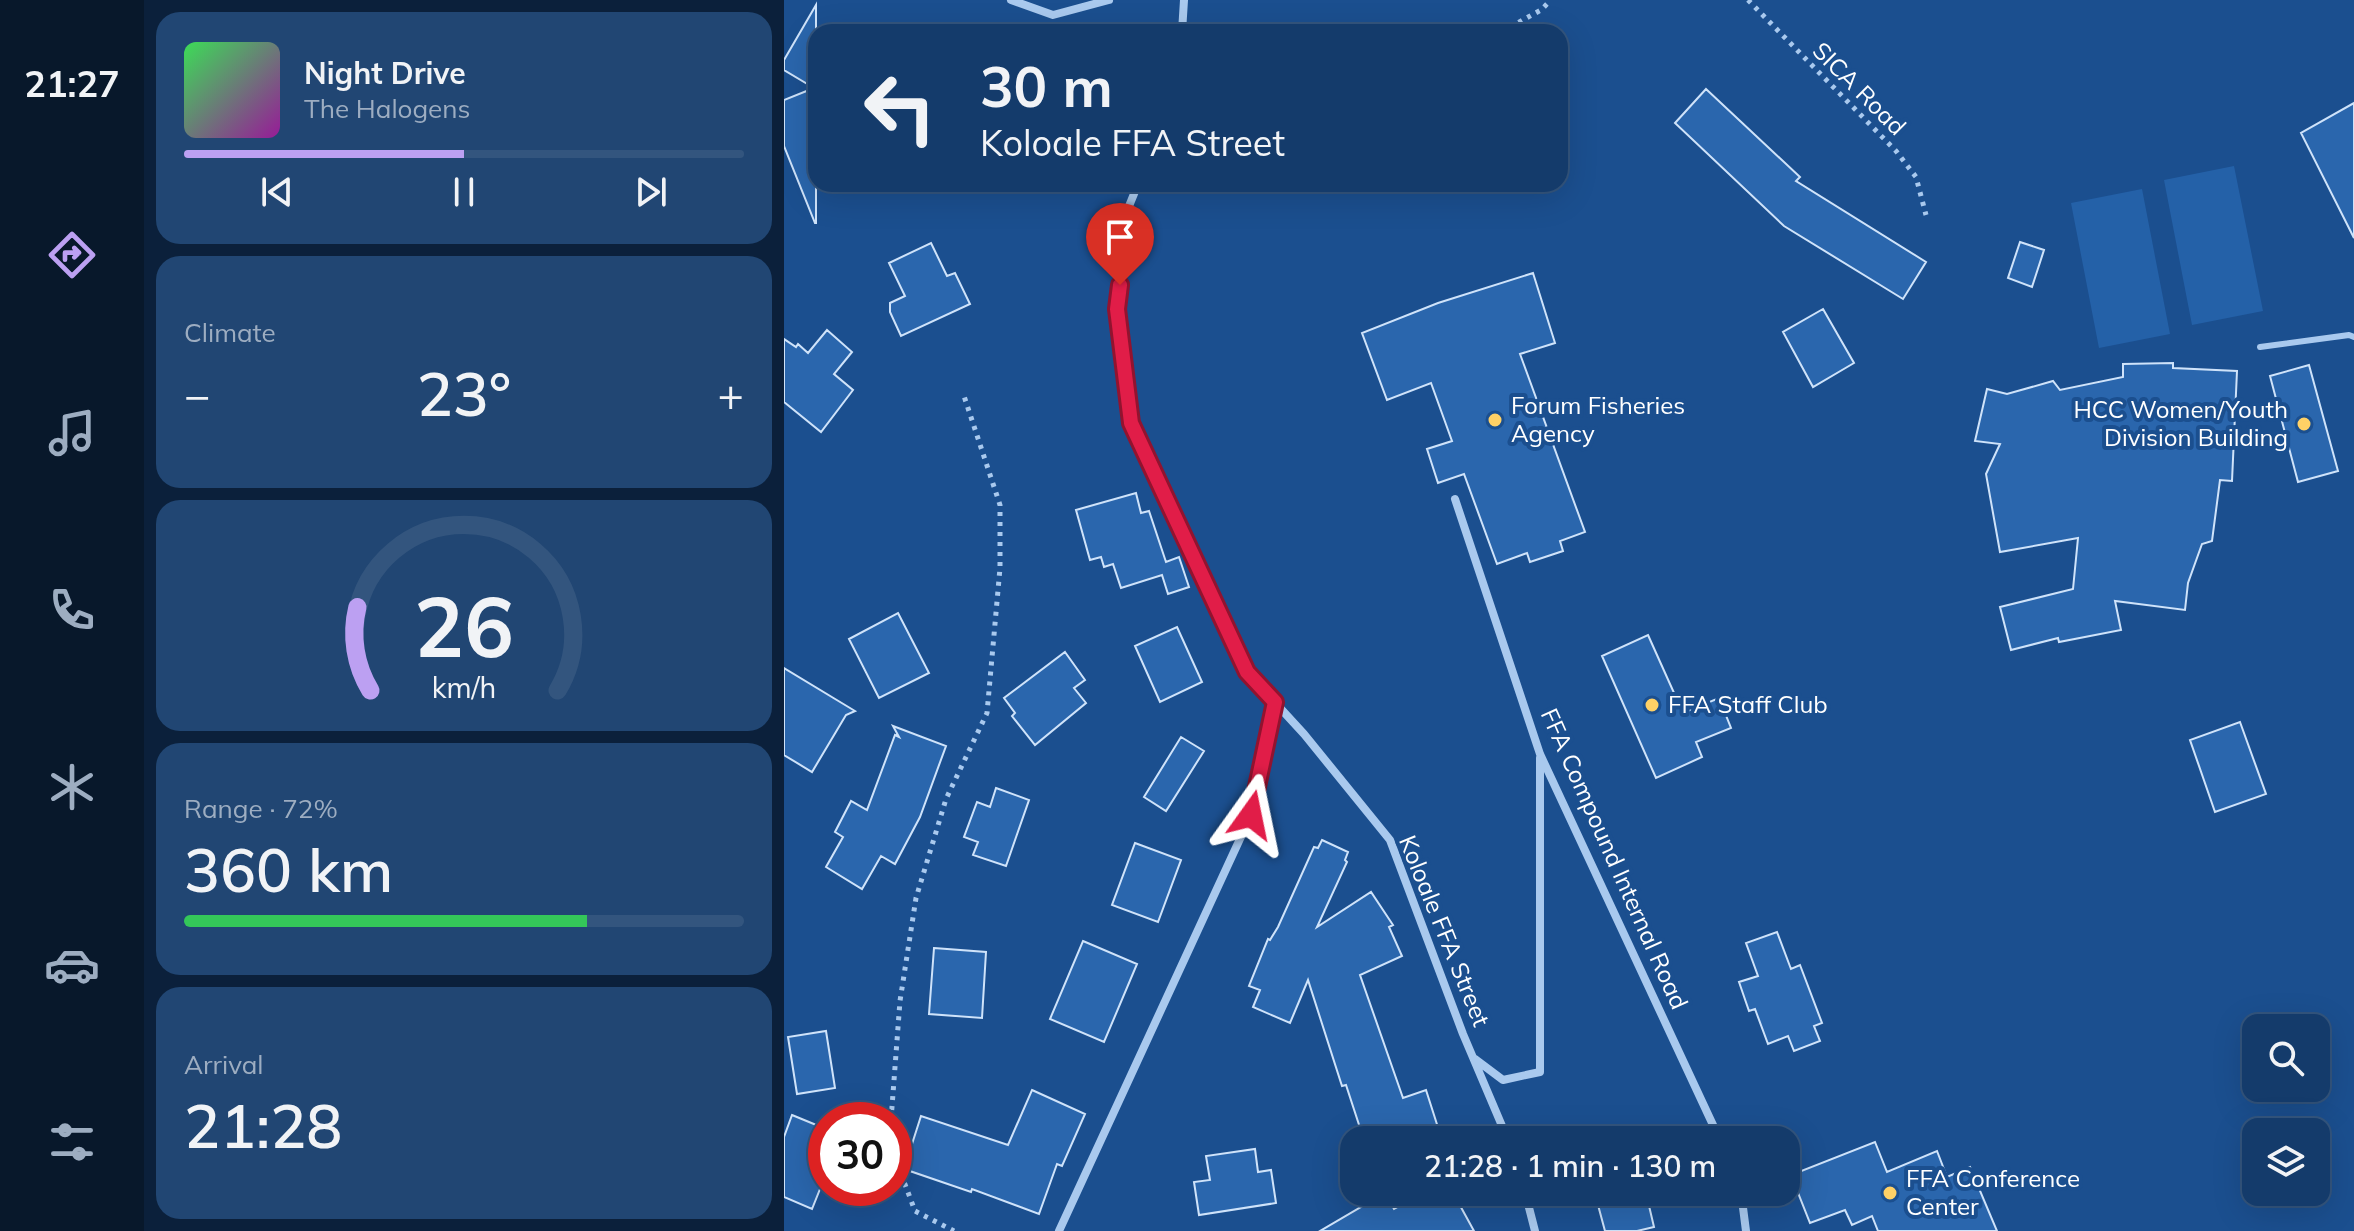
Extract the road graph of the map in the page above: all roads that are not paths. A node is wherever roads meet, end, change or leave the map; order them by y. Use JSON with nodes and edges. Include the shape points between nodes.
{"nodes":[{"id":1,"x":1011,"y":0,"type":"edge"},
{"id":2,"x":1109,"y":0,"type":"edge"},
{"id":3,"x":1184,"y":0,"type":"edge"},
{"id":4,"x":1182,"y":24,"type":"edge"},
{"id":5,"x":1135,"y":192,"type":"edge"},
{"id":6,"x":2354,"y":337,"type":"edge"},
{"id":7,"x":2260,"y":347,"type":"dead end"},
{"id":8,"x":1455,"y":499,"type":"dead end"},
{"id":9,"x":1275,"y":702,"type":"junction"},
{"id":10,"x":1540,"y":754,"type":"junction"},
{"id":11,"x":1473,"y":1058,"type":"junction"},
{"id":12,"x":1502,"y":1126,"type":"edge"},
{"id":13,"x":1713,"y":1126,"type":"edge"},
{"id":14,"x":1529,"y":1206,"type":"edge"},
{"id":15,"x":1743,"y":1206,"type":"edge"},
{"id":16,"x":1059,"y":1231,"type":"edge"},
{"id":17,"x":1535,"y":1231,"type":"edge"},
{"id":18,"x":1746,"y":1231,"type":"edge"}],
"edges":[{"from":1,"to":2,"type":"street","via":[[1053,15]]},
{"from":3,"to":4,"type":"street"},
{"from":5,"to":9,"type":"street","name":"Koloale FFA Street","via":[[1127,211],[1117,309],[1131,423],[1247,672]]},
{"from":6,"to":7,"type":"lane"},
{"from":8,"to":10,"type":"street","name":"FFA Compound Internal Road"},
{"from":9,"to":11,"type":"street","name":"Koloale FFA Street","via":[[1390,840]]},
{"from":9,"to":16,"type":"street","via":[[1251,815]]},
{"from":10,"to":11,"type":"street","via":[[1540,1072],[1503,1080]]},
{"from":10,"to":13,"type":"street","name":"FFA Compound Internal Road"},
{"from":11,"to":12,"type":"street","name":"Koloale FFA Street"},
{"from":14,"to":17,"type":"street"},
{"from":15,"to":18,"type":"street"}]}
